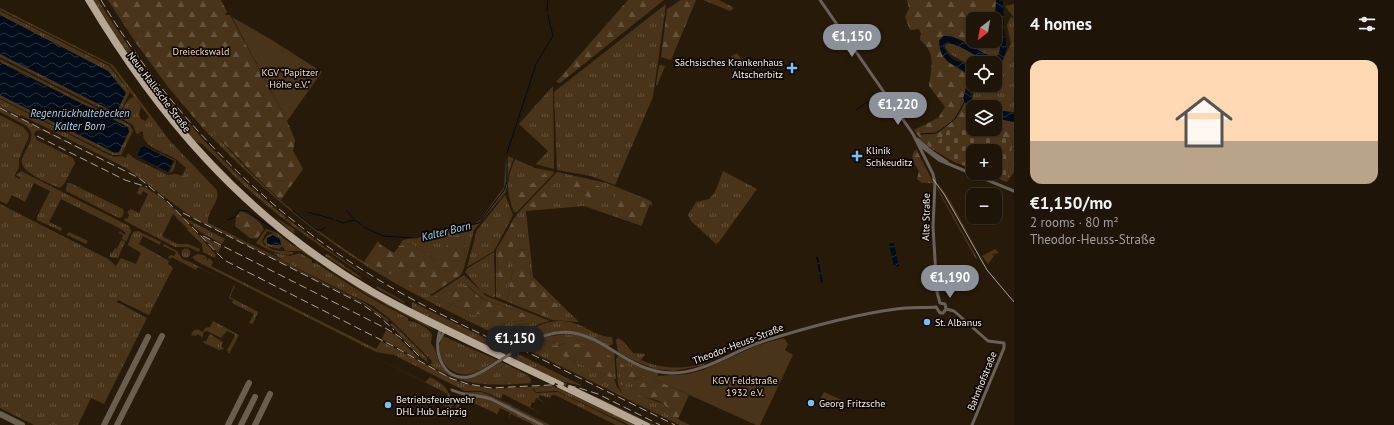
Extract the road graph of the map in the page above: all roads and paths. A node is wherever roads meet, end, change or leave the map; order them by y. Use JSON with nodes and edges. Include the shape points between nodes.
{"nodes":[{"id":1,"x":86,"y":0,"type":"edge"},
{"id":2,"x":91,"y":0,"type":"edge"},
{"id":3,"x":820,"y":0,"type":"edge"},
{"id":4,"x":912,"y":134,"type":"junction"},
{"id":5,"x":919,"y":144,"type":"junction"},
{"id":6,"x":927,"y":150,"type":"junction"},
{"id":7,"x":923,"y":154,"type":"junction"},
{"id":8,"x":927,"y":162,"type":"junction"},
{"id":9,"x":953,"y":165,"type":"junction"},
{"id":10,"x":230,"y":184,"type":"junction"},
{"id":11,"x":1014,"y":190,"type":"edge"},
{"id":12,"x":940,"y":303,"type":"junction"},
{"id":13,"x":936,"y":307,"type":"junction"},
{"id":14,"x":946,"y":309,"type":"junction"},
{"id":15,"x":432,"y":325,"type":"junction"},
{"id":16,"x":443,"y":328,"type":"junction"},
{"id":17,"x":438,"y":337,"type":"junction"},
{"id":18,"x":437,"y":346,"type":"junction"},
{"id":19,"x":503,"y":358,"type":"junction"},
{"id":20,"x":553,"y":384,"type":"dead end"},
{"id":21,"x":570,"y":387,"type":"tunnel mouth"},
{"id":22,"x":452,"y":390,"type":"dead end"},
{"id":23,"x":542,"y":425,"type":"edge"},
{"id":24,"x":640,"y":425,"type":"edge"},
{"id":25,"x":648,"y":425,"type":"edge"},
{"id":26,"x":972,"y":425,"type":"edge"}],
"edges":[{"from":1,"to":10,"type":"main road","name":"Neue Hallesche Straße","via":[[124,61],[158,107],[189,144]]},
{"from":2,"to":10,"type":"main road","name":"Neue Hallesche Straße","via":[[127,59],[161,105]]},
{"from":3,"to":4,"type":"street"},
{"from":4,"to":5,"type":"street"},
{"from":4,"to":6,"type":"street"},
{"from":5,"to":6,"type":"street"},
{"from":5,"to":7,"type":"street"},
{"from":6,"to":7,"type":"street"},
{"from":6,"to":8,"type":"street"},
{"from":6,"to":9,"type":"street"},
{"from":6,"to":9,"type":"street","via":[[933,156]]},
{"from":7,"to":8,"type":"street"},
{"from":8,"to":12,"type":"street","name":"Alte Straße","via":[[934,179],[936,290]]},
{"from":9,"to":11,"type":"street"},
{"from":10,"to":15,"type":"main road","via":[[288,236],[322,261],[376,296]]},
{"from":10,"to":16,"type":"main road","via":[[318,254],[374,290]]},
{"from":12,"to":13,"type":"street"},
{"from":12,"to":14,"type":"street","via":[[945,304]]},
{"from":13,"to":14,"type":"street","via":[[940,313]]},
{"from":13,"to":19,"type":"street","name":"Theodor-Heuss-Straße","bridge":true,"via":[[895,309],[808,328],[758,344],[706,366],[672,373],[638,364],[595,340],[576,333],[548,334]]},
{"from":14,"to":26,"type":"street","name":"Bahnhofstraße","via":[[954,311],[988,341],[1004,343]]},
{"from":15,"to":16,"type":"main road"},
{"from":15,"to":17,"type":"street"},
{"from":16,"to":17,"type":"street","name":"Theodor-Heuss-Straße"},
{"from":16,"to":18,"type":"street"},
{"from":16,"to":19,"type":"main road"},
{"from":17,"to":18,"type":"street","name":"Theodor-Heuss-Straße"},
{"from":18,"to":19,"type":"street","name":"Theodor-Heuss-Straße","via":[[441,363],[458,376],[474,376]]},
{"from":19,"to":20,"type":"main road"},
{"from":19,"to":24,"type":"main road"},
{"from":21,"to":25,"type":"main road"},
{"from":22,"to":23,"type":"street","via":[[463,395],[491,399]]}]}
